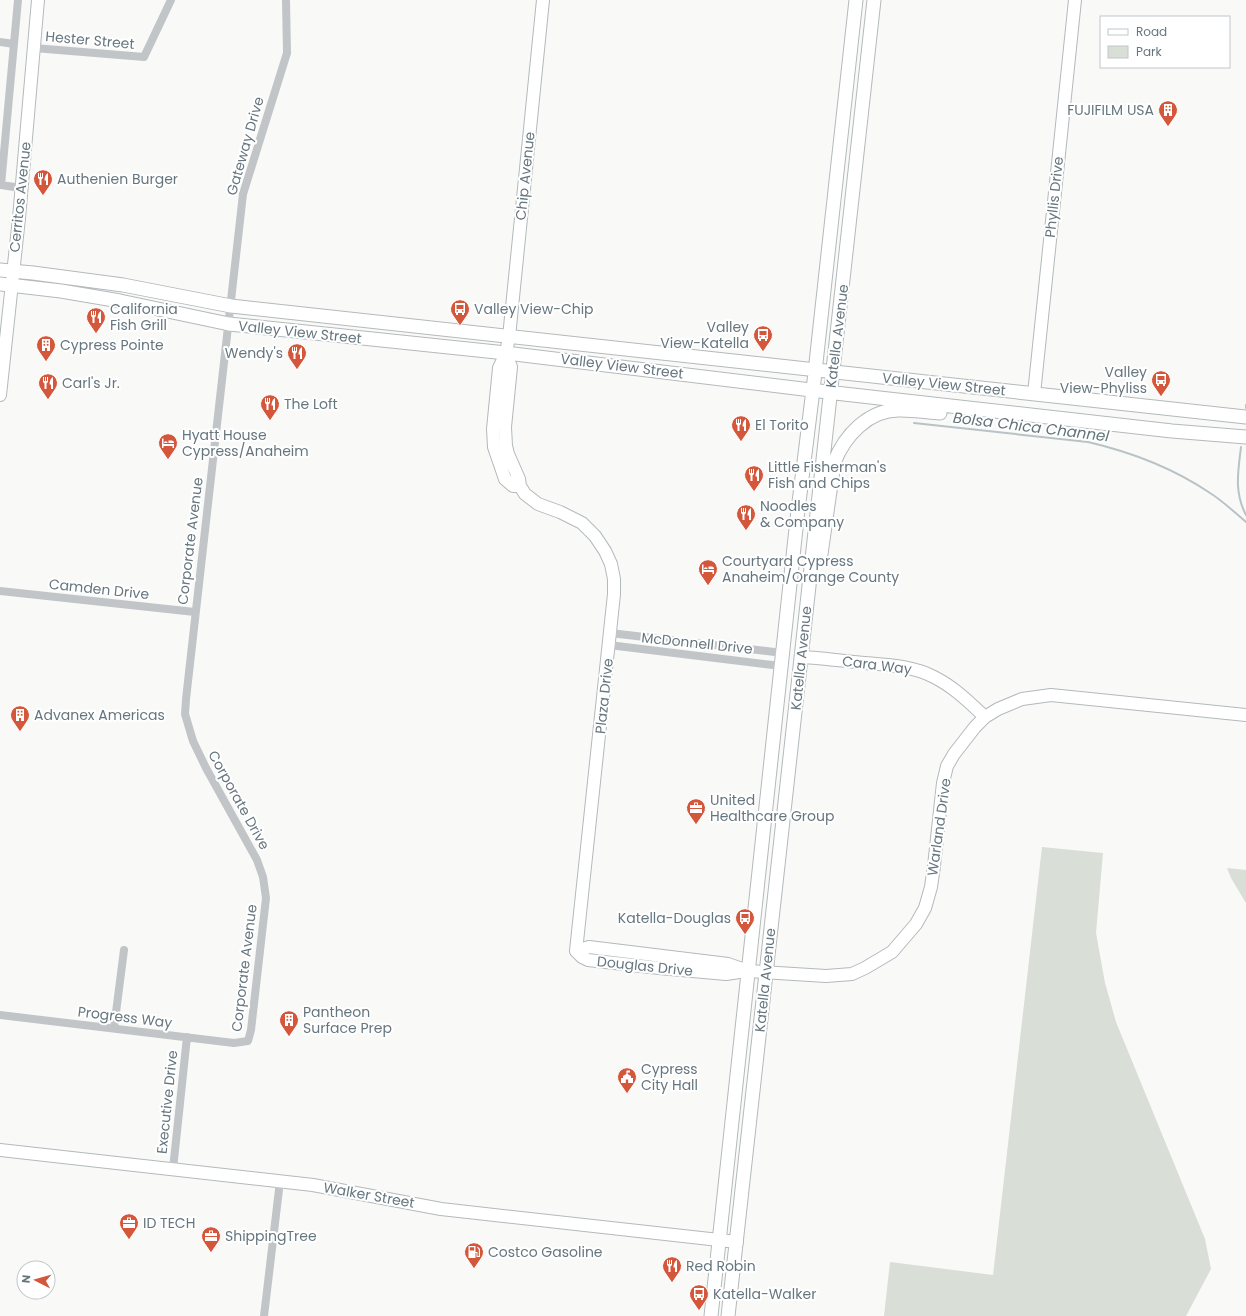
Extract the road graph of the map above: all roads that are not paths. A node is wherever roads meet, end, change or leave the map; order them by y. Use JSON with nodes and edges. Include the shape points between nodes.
{"nodes":[{"id":1,"x":18,"y":0,"type":"edge"},
{"id":2,"x":38,"y":0,"type":"edge"},
{"id":3,"x":170,"y":0,"type":"edge"},
{"id":4,"x":286,"y":0,"type":"edge"},
{"id":5,"x":543,"y":0,"type":"edge"},
{"id":6,"x":856,"y":0,"type":"edge"},
{"id":7,"x":874,"y":0,"type":"edge"},
{"id":8,"x":1075,"y":0,"type":"edge"},
{"id":9,"x":0,"y":42,"type":"edge"},
{"id":10,"x":14,"y":44,"type":"junction"},
{"id":11,"x":34,"y":48,"type":"junction"},
{"id":12,"x":3,"y":129,"type":"edge"},
{"id":13,"x":21,"y":188,"type":"junction"},
{"id":14,"x":6,"y":271,"type":"edge"},
{"id":15,"x":6,"y":285,"type":"edge"},
{"id":16,"x":231,"y":306,"type":"junction"},
{"id":17,"x":229,"y":324,"type":"junction"},
{"id":18,"x":509,"y":337,"type":"junction"},
{"id":19,"x":506,"y":353,"type":"junction"},
{"id":20,"x":815,"y":370,"type":"junction"},
{"id":21,"x":833,"y":372,"type":"junction"},
{"id":22,"x":813,"y":390,"type":"junction"},
{"id":23,"x":830,"y":392,"type":"junction"},
{"id":24,"x":1034,"y":394,"type":"junction"},
{"id":25,"x":0,"y":395,"type":"edge"},
{"id":26,"x":1023,"y":414,"type":"junction"},
{"id":27,"x":1246,"y":417,"type":"edge"},
{"id":28,"x":1246,"y":438,"type":"edge"},
{"id":29,"x":809,"y":583,"type":"junction"},
{"id":30,"x":0,"y":591,"type":"edge"},
{"id":31,"x":195,"y":612,"type":"junction"},
{"id":32,"x":785,"y":629,"type":"junction"},
{"id":33,"x":610,"y":639,"type":"junction"},
{"id":34,"x":801,"y":657,"type":"junction"},
{"id":35,"x":782,"y":659,"type":"junction"},
{"id":36,"x":799,"y":675,"type":"junction"},
{"id":37,"x":186,"y":714,"type":"joint"},
{"id":38,"x":1246,"y":715,"type":"edge"},
{"id":39,"x":985,"y":717,"type":"junction"},
{"id":40,"x":266,"y":898,"type":"joint"},
{"id":41,"x":124,"y":950,"type":"dead end"},
{"id":42,"x":576,"y":951,"type":"joint"},
{"id":43,"x":748,"y":971,"type":"junction"},
{"id":44,"x":766,"y":973,"type":"junction"},
{"id":45,"x":0,"y":1015,"type":"edge"},
{"id":46,"x":114,"y":1028,"type":"junction"},
{"id":47,"x":187,"y":1037,"type":"junction"},
{"id":48,"x":248,"y":1041,"type":"joint"},
{"id":49,"x":0,"y":1150,"type":"edge"},
{"id":50,"x":174,"y":1169,"type":"junction"},
{"id":51,"x":280,"y":1181,"type":"junction"},
{"id":52,"x":719,"y":1240,"type":"junction"},
{"id":53,"x":737,"y":1242,"type":"junction"},
{"id":54,"x":264,"y":1316,"type":"edge"},
{"id":55,"x":711,"y":1316,"type":"edge"},
{"id":56,"x":728,"y":1316,"type":"edge"}],
"edges":[{"from":1,"to":10,"type":"street"},
{"from":2,"to":11,"type":"street","name":"Cerritos Avenue"},
{"from":3,"to":11,"type":"street","name":"Hester Street","via":[[144,57]]},
{"from":4,"to":16,"type":"street","name":"Gateway Drive","via":[[287,52],[243,194]]},
{"from":5,"to":18,"type":"street","name":"Chip Avenue"},
{"from":6,"to":20,"type":"main road","name":"Katella Avenue"},
{"from":7,"to":21,"type":"main road","name":"Katella Avenue"},
{"from":8,"to":24,"type":"street","name":"Phyllis Drive"},
{"from":9,"to":10,"type":"street"},
{"from":10,"to":12,"type":"street"},
{"from":11,"to":13,"type":"street","name":"Cerritos Avenue"},
{"from":12,"to":13,"type":"street","via":[[1,185]]},
{"from":13,"to":14,"type":"street","name":"Cerritos Avenue"},
{"from":14,"to":15,"type":"street","name":"Cerritos Avenue"},
{"from":14,"to":16,"type":"main road","name":"Valley View Street","via":[[123,285]]},
{"from":15,"to":17,"type":"main road","name":"Valley View Street","via":[[120,301]]},
{"from":15,"to":25,"type":"street","name":"Cerritos Avenue"},
{"from":16,"to":17,"type":"street","name":"Gateway Drive"},
{"from":16,"to":18,"type":"main road","name":"Valley View Street"},
{"from":17,"to":19,"type":"main road","name":"Valley View Street"},
{"from":17,"to":31,"type":"street","name":"Corporate Avenue"},
{"from":18,"to":19,"type":"street","name":"Chip Avenue"},
{"from":18,"to":20,"type":"main road","name":"Valley View Street"},
{"from":19,"to":22,"type":"main road","name":"Valley View Street"},
{"from":19,"to":33,"type":"street","name":"Plaza Drive","via":[[499,368],[493,428],[494,447],[505,479],[513,486],[520,486],[525,494],[538,504],[582,523],[605,550],[614,579]]},
{"from":20,"to":21,"type":"main road","name":"Valley View Street"},
{"from":20,"to":22,"type":"main road","name":"Katella Avenue"},
{"from":21,"to":23,"type":"main road","name":"Katella Avenue"},
{"from":21,"to":24,"type":"main road","name":"Valley View Street"},
{"from":22,"to":23,"type":"main road","name":"Valley View Street"},
{"from":22,"to":32,"type":"main road","name":"Katella Avenue"},
{"from":23,"to":26,"type":"main road","name":"Valley View Street"},
{"from":23,"to":29,"type":"main road","name":"Katella Avenue"},
{"from":24,"to":27,"type":"main road","name":"Valley View Street"},
{"from":26,"to":28,"type":"main road","name":"Valley View Street"},
{"from":26,"to":29,"type":"main road","via":[[1008,418],[899,410],[878,414],[858,427],[843,444],[834,463],[820,556]]},
{"from":29,"to":34,"type":"main road","name":"Katella Avenue"},
{"from":30,"to":31,"type":"street","name":"Camden Drive"},
{"from":31,"to":37,"type":"street","name":"Corporate Avenue"},
{"from":32,"to":34,"type":"main road","via":[[796,653]]},
{"from":32,"to":35,"type":"main road","name":"Katella Avenue"},
{"from":33,"to":35,"type":"street","name":"McDonnell Drive"},
{"from":33,"to":35,"type":"street","name":"McDonnell Drive"},
{"from":33,"to":42,"type":"street","name":"Plaza Drive"},
{"from":34,"to":36,"type":"main road","name":"Katella Avenue"},
{"from":34,"to":39,"type":"street","name":"Cara Way","via":[[905,667],[920,671],[961,694]]},
{"from":35,"to":36,"type":"main road","via":[[790,657]]},
{"from":35,"to":43,"type":"main road","name":"Katella Avenue"},
{"from":36,"to":44,"type":"main road","name":"Katella Avenue"},
{"from":37,"to":40,"type":"street","name":"Corporate Drive","via":[[193,741],[206,768],[257,860]]},
{"from":38,"to":39,"type":"street","name":"Warland Drive","via":[[1051,695],[1022,699]]},
{"from":39,"to":44,"type":"street","name":"Warland Drive","via":[[954,754],[948,766],[943,784],[931,887],[925,908],[916,924],[892,952],[852,974],[826,976]]},
{"from":40,"to":48,"type":"street","name":"Corporate Avenue"},
{"from":41,"to":46,"type":"street"},
{"from":42,"to":43,"type":"street","name":"Douglas Drive","via":[[589,947],[728,964]]},
{"from":43,"to":44,"type":"street","name":"Douglas Drive"},
{"from":43,"to":52,"type":"main road","name":"Katella Avenue"},
{"from":44,"to":53,"type":"main road","name":"Katella Avenue"},
{"from":45,"to":46,"type":"street","name":"Progress Way"},
{"from":46,"to":47,"type":"street","name":"Progress Way"},
{"from":47,"to":48,"type":"street","name":"Progress Way","via":[[234,1043]]},
{"from":47,"to":50,"type":"street","name":"Executive Drive"},
{"from":49,"to":50,"type":"street","name":"Walker Street"},
{"from":50,"to":51,"type":"street","name":"Walker Street"},
{"from":51,"to":52,"type":"street","name":"Walker Street","via":[[441,1209]]},
{"from":51,"to":54,"type":"street"},
{"from":52,"to":53,"type":"street","name":"Walker Street"},
{"from":52,"to":55,"type":"main road","name":"Katella Avenue"},
{"from":53,"to":56,"type":"main road","name":"Katella Avenue"}]}
